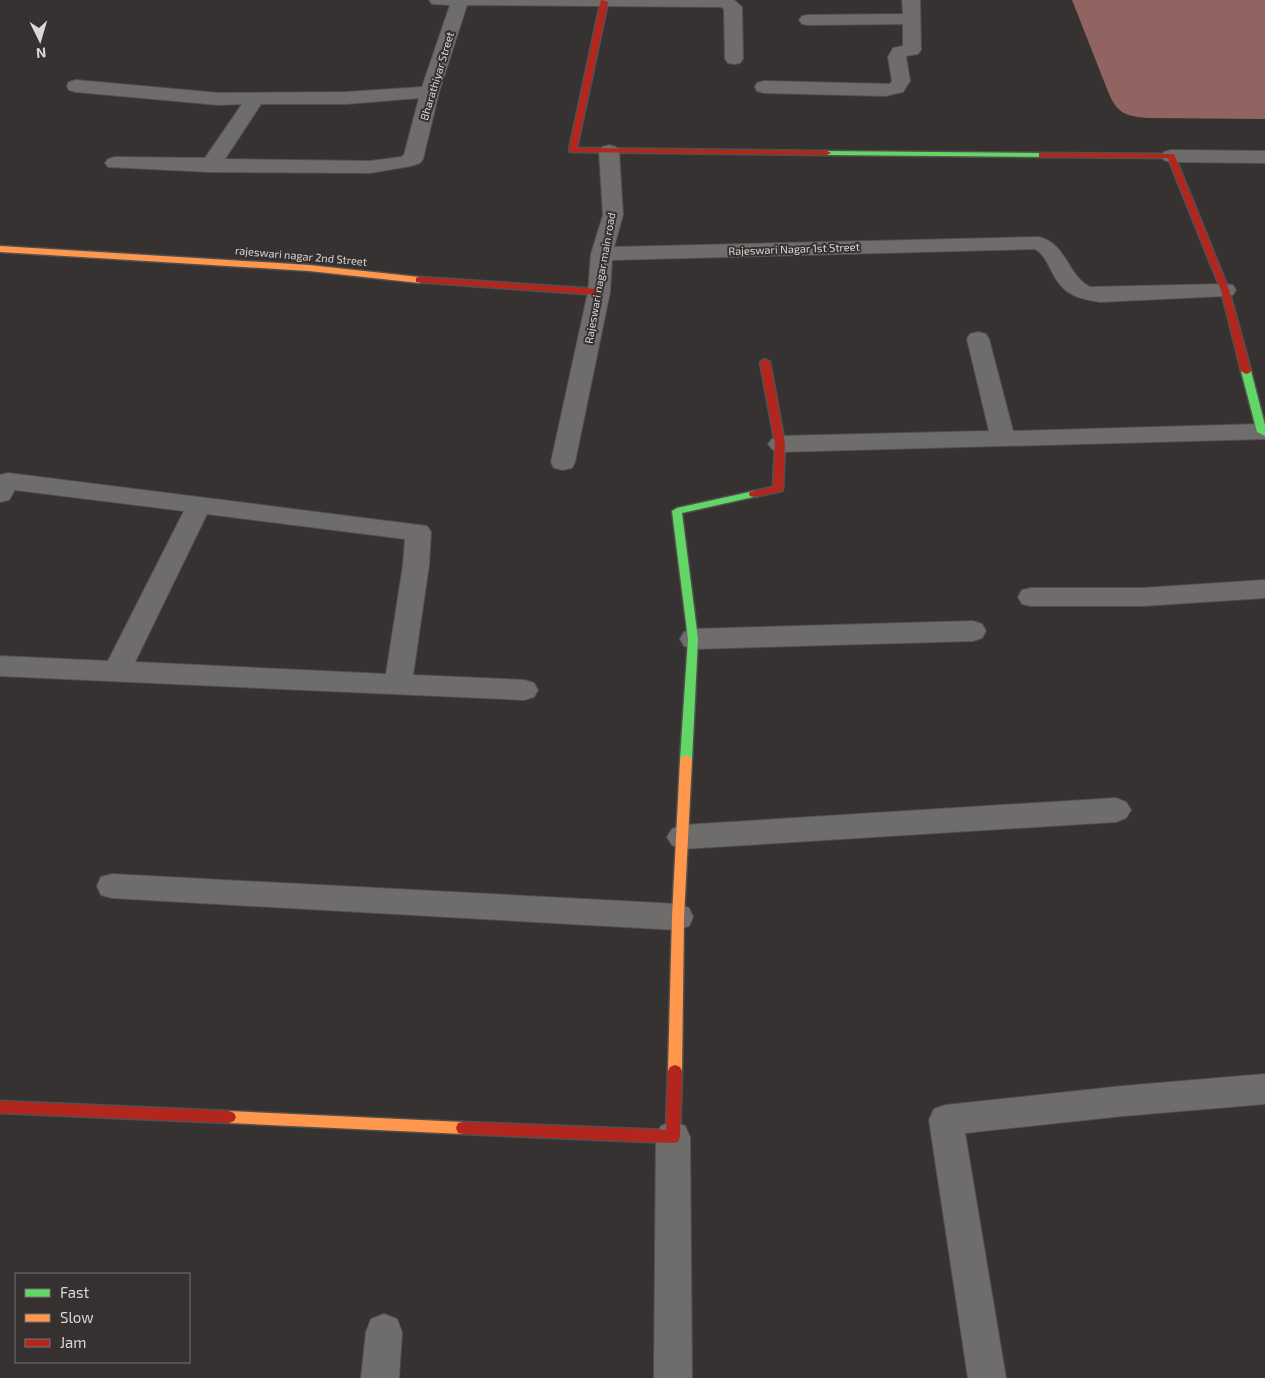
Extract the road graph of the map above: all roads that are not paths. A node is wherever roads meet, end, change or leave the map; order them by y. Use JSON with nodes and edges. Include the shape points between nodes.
{"nodes":[{"id":1,"x":438,"y":0,"type":"edge"},
{"id":2,"x":460,"y":0,"type":"edge"},
{"id":3,"x":467,"y":0,"type":"edge"},
{"id":4,"x":912,"y":0,"type":"edge"},
{"id":5,"x":604,"y":2,"type":"junction"},
{"id":6,"x":912,"y":19,"type":"junction"},
{"id":7,"x":808,"y":20,"type":"dead end"},
{"id":8,"x":734,"y":59,"type":"dead end"},
{"id":9,"x":76,"y":86,"type":"dead end"},
{"id":10,"x":764,"y":87,"type":"dead end"},
{"id":11,"x":430,"y":92,"type":"junction"},
{"id":12,"x":255,"y":99,"type":"junction"},
{"id":13,"x":609,"y":151,"type":"junction"},
{"id":14,"x":1171,"y":156,"type":"junction"},
{"id":15,"x":1265,"y":158,"type":"edge"},
{"id":16,"x":115,"y":162,"type":"dead end"},
{"id":17,"x":210,"y":166,"type":"junction"},
{"id":18,"x":0,"y":249,"type":"edge"},
{"id":19,"x":602,"y":254,"type":"junction"},
{"id":20,"x":1225,"y":290,"type":"junction"},
{"id":21,"x":600,"y":292,"type":"junction"},
{"id":22,"x":978,"y":339,"type":"dead end"},
{"id":23,"x":764,"y":362,"type":"dead end"},
{"id":24,"x":1263,"y":433,"type":"edge"},
{"id":25,"x":1003,"y":439,"type":"junction"},
{"id":26,"x":780,"y":444,"type":"junction"},
{"id":27,"x":563,"y":462,"type":"dead end"},
{"id":28,"x":0,"y":494,"type":"edge"},
{"id":29,"x":199,"y":505,"type":"junction"},
{"id":30,"x":1265,"y":589,"type":"edge"},
{"id":31,"x":1031,"y":597,"type":"dead end"},
{"id":32,"x":973,"y":631,"type":"dead end"},
{"id":33,"x":693,"y":639,"type":"junction"},
{"id":34,"x":0,"y":666,"type":"edge"},
{"id":35,"x":117,"y":671,"type":"junction"},
{"id":36,"x":398,"y":684,"type":"junction"},
{"id":37,"x":524,"y":690,"type":"dead end"},
{"id":38,"x":1116,"y":810,"type":"dead end"},
{"id":39,"x":682,"y":837,"type":"junction"},
{"id":40,"x":112,"y":886,"type":"dead end"},
{"id":41,"x":678,"y":917,"type":"junction"},
{"id":42,"x":1265,"y":1089,"type":"edge"},
{"id":43,"x":0,"y":1106,"type":"edge"},
{"id":44,"x":673,"y":1137,"type":"junction"},
{"id":45,"x":384,"y":1332,"type":"dead end"},
{"id":46,"x":380,"y":1378,"type":"edge"},
{"id":47,"x":673,"y":1378,"type":"edge"},
{"id":48,"x":987,"y":1378,"type":"edge"}],
"edges":[{"from":1,"to":2,"type":"street"},
{"from":2,"to":3,"type":"street"},
{"from":2,"to":11,"type":"street","name":"Bharathiyar Street"},
{"from":3,"to":5,"type":"street"},
{"from":4,"to":6,"type":"street"},
{"from":5,"to":8,"type":"street","via":[[725,2],[733,7]]},
{"from":5,"to":13,"type":"street","via":[[573,150]]},
{"from":6,"to":7,"type":"street"},
{"from":6,"to":10,"type":"street","via":[[912,50],[899,52],[901,81],[896,88]]},
{"from":9,"to":12,"type":"street","via":[[219,99]]},
{"from":11,"to":12,"type":"street","via":[[346,98]]},
{"from":11,"to":17,"type":"street","name":"Bharathiyar Street","via":[[413,159],[370,167]]},
{"from":12,"to":17,"type":"street"},
{"from":13,"to":14,"type":"street"},
{"from":13,"to":19,"type":"street","name":"Rajeswari nagar main road","via":[[613,215]]},
{"from":14,"to":15,"type":"street"},
{"from":14,"to":20,"type":"street"},
{"from":16,"to":17,"type":"street"},
{"from":18,"to":21,"type":"street","name":"rajeswari nagar 2nd Street","via":[[309,268],[424,281]]},
{"from":19,"to":20,"type":"street","name":"Rajeswari Nagar 1st Street","via":[[1038,243],[1047,246],[1067,280],[1080,291],[1100,295]]},
{"from":19,"to":21,"type":"street","name":"Rajeswari nagar main road"},
{"from":20,"to":24,"type":"street"},
{"from":21,"to":27,"type":"street","name":"Rajeswari nagar main road"},
{"from":22,"to":25,"type":"street"},
{"from":23,"to":26,"type":"street"},
{"from":24,"to":25,"type":"street"},
{"from":25,"to":26,"type":"street"},
{"from":26,"to":33,"type":"street","via":[[778,489],[677,510]]},
{"from":28,"to":29,"type":"street","via":[[8,482]]},
{"from":29,"to":35,"type":"street"},
{"from":29,"to":36,"type":"street","via":[[418,532]]},
{"from":30,"to":31,"type":"street","via":[[1142,597]]},
{"from":32,"to":33,"type":"street"},
{"from":33,"to":39,"type":"street"},
{"from":34,"to":35,"type":"street"},
{"from":35,"to":36,"type":"street"},
{"from":36,"to":37,"type":"street"},
{"from":38,"to":39,"type":"street"},
{"from":39,"to":41,"type":"street"},
{"from":40,"to":41,"type":"street"},
{"from":41,"to":44,"type":"street"},
{"from":42,"to":48,"type":"street","via":[[946,1120]]},
{"from":43,"to":44,"type":"street"},
{"from":44,"to":47,"type":"street"},
{"from":45,"to":46,"type":"street"}]}
